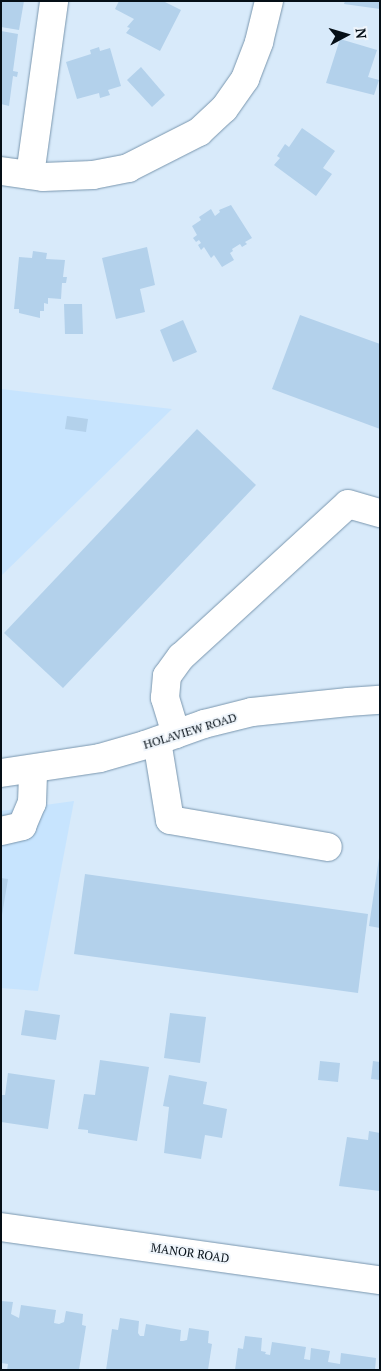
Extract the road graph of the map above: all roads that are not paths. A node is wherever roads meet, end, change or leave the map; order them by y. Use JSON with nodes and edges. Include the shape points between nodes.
{"nodes":[{"id":1,"x":54,"y":1,"type":"edge"},
{"id":2,"x":269,"y":1,"type":"edge"},
{"id":3,"x":1,"y":171,"type":"edge"},
{"id":4,"x":30,"y":175,"type":"junction"},
{"id":5,"x":380,"y":513,"type":"edge"},
{"id":6,"x":380,"y":700,"type":"edge"},
{"id":7,"x":167,"y":737,"type":"junction"},
{"id":8,"x":33,"y":770,"type":"junction"},
{"id":9,"x":1,"y":773,"type":"edge"},
{"id":10,"x":2,"y":831,"type":"edge"},
{"id":11,"x":328,"y":847,"type":"dead end"},
{"id":12,"x":1,"y":1227,"type":"edge"},
{"id":13,"x":380,"y":1280,"type":"edge"}],
"edges":[{"from":1,"to":4,"type":"street"},
{"from":2,"to":4,"type":"street","via":[[245,79],[224,109],[199,132],[128,168],[92,175]]},
{"from":3,"to":4,"type":"street"},
{"from":5,"to":7,"type":"street","via":[[348,504],[181,657],[167,676]]},
{"from":6,"to":7,"type":"street","name":"HOLAVIEW ROAD","via":[[252,712]]},
{"from":7,"to":8,"type":"street","name":"HOLAVIEW ROAD","via":[[100,758]]},
{"from":7,"to":11,"type":"street","via":[[170,820]]},
{"from":8,"to":9,"type":"street","name":"HOLAVIEW ROAD"},
{"from":8,"to":10,"type":"street","via":[[32,803],[22,826]]},
{"from":12,"to":13,"type":"street","name":"MANOR ROAD"}]}
